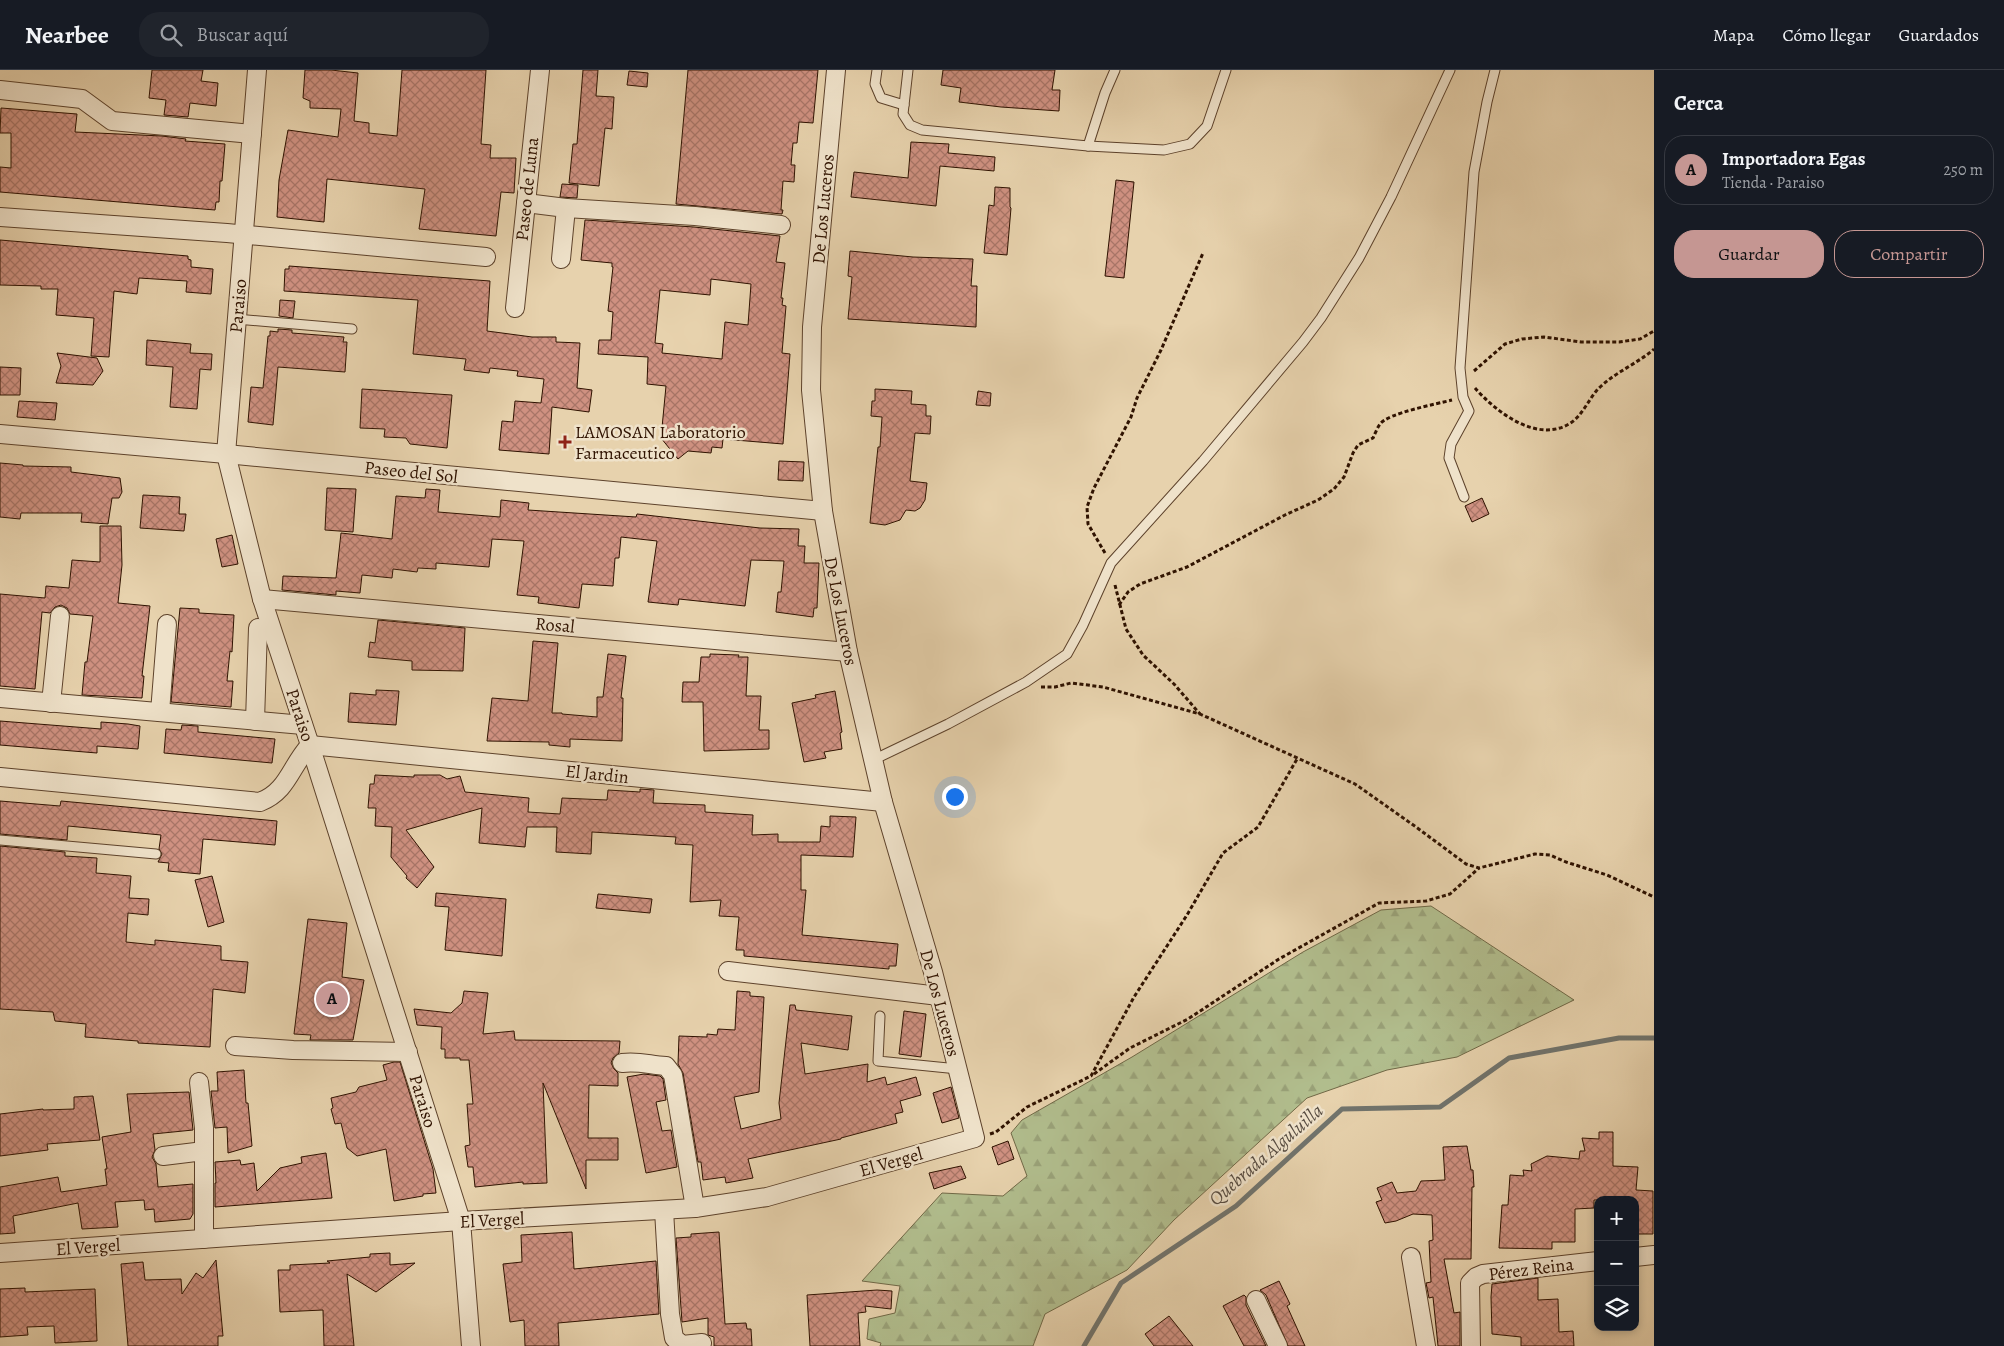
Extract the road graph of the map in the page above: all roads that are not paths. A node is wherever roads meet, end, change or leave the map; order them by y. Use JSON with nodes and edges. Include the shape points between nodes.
{"nodes":[{"id":1,"x":257,"y":70,"type":"edge"},
{"id":2,"x":540,"y":70,"type":"edge"},
{"id":3,"x":836,"y":70,"type":"edge"},
{"id":4,"x":877,"y":70,"type":"edge"},
{"id":5,"x":908,"y":70,"type":"edge"},
{"id":6,"x":1115,"y":70,"type":"edge"},
{"id":7,"x":1226,"y":70,"type":"edge"},
{"id":8,"x":1450,"y":70,"type":"edge"},
{"id":9,"x":1495,"y":70,"type":"edge"},
{"id":10,"x":0,"y":90,"type":"edge"},
{"id":11,"x":904,"y":105,"type":"junction"},
{"id":12,"x":252,"y":134,"type":"junction"},
{"id":13,"x":1088,"y":146,"type":"junction"},
{"id":14,"x":526,"y":203,"type":"junction"},
{"id":15,"x":566,"y":208,"type":"junction"},
{"id":16,"x":0,"y":217,"type":"edge"},
{"id":17,"x":781,"y":226,"type":"dead end"},
{"id":18,"x":243,"y":235,"type":"junction"},
{"id":19,"x":486,"y":257,"type":"dead end"},
{"id":20,"x":561,"y":258,"type":"dead end"},
{"id":21,"x":515,"y":308,"type":"dead end"},
{"id":22,"x":236,"y":319,"type":"junction"},
{"id":23,"x":352,"y":329,"type":"dead end"},
{"id":24,"x":0,"y":434,"type":"edge"},
{"id":25,"x":226,"y":454,"type":"junction"},
{"id":26,"x":1464,"y":497,"type":"dead end"},
{"id":27,"x":823,"y":511,"type":"junction"},
{"id":28,"x":262,"y":599,"type":"junction"},
{"id":29,"x":60,"y":616,"type":"dead end"},
{"id":30,"x":167,"y":624,"type":"dead end"},
{"id":31,"x":258,"y":628,"type":"dead end"},
{"id":32,"x":848,"y":652,"type":"junction"},
{"id":33,"x":0,"y":698,"type":"edge"},
{"id":34,"x":51,"y":703,"type":"junction"},
{"id":35,"x":160,"y":712,"type":"junction"},
{"id":36,"x":255,"y":721,"type":"junction"},
{"id":37,"x":303,"y":725,"type":"junction"},
{"id":38,"x":310,"y":746,"type":"junction"},
{"id":39,"x":874,"y":760,"type":"junction"},
{"id":40,"x":0,"y":777,"type":"edge"},
{"id":41,"x":883,"y":802,"type":"junction"},
{"id":42,"x":0,"y":840,"type":"edge"},
{"id":43,"x":156,"y":854,"type":"dead end"},
{"id":44,"x":728,"y":971,"type":"dead end"},
{"id":45,"x":939,"y":996,"type":"junction"},
{"id":46,"x":880,"y":1016,"type":"dead end"},
{"id":47,"x":235,"y":1046,"type":"dead end"},
{"id":48,"x":408,"y":1052,"type":"junction"},
{"id":49,"x":622,"y":1063,"type":"dead end"},
{"id":50,"x":958,"y":1069,"type":"junction"},
{"id":51,"x":199,"y":1082,"type":"dead end"},
{"id":52,"x":975,"y":1138,"type":"joint"},
{"id":53,"x":204,"y":1151,"type":"junction"},
{"id":54,"x":163,"y":1156,"type":"dead end"},
{"id":55,"x":695,"y":1208,"type":"junction"},
{"id":56,"x":664,"y":1210,"type":"junction"},
{"id":57,"x":461,"y":1221,"type":"junction"},
{"id":58,"x":204,"y":1239,"type":"junction"},
{"id":59,"x":0,"y":1253,"type":"edge"},
{"id":60,"x":1654,"y":1254,"type":"edge"},
{"id":61,"x":1639,"y":1256,"type":"edge"},
{"id":62,"x":1411,"y":1257,"type":"dead end"},
{"id":63,"x":1594,"y":1261,"type":"edge"},
{"id":64,"x":1256,"y":1300,"type":"dead end"},
{"id":65,"x":702,"y":1343,"type":"dead end"},
{"id":66,"x":470,"y":1346,"type":"edge"},
{"id":67,"x":1278,"y":1346,"type":"edge"},
{"id":68,"x":1426,"y":1346,"type":"edge"},
{"id":69,"x":1471,"y":1346,"type":"edge"}],
"edges":[{"from":1,"to":12,"type":"street","name":"Paraiso"},
{"from":2,"to":14,"type":"street","name":"Paseo de Luna"},
{"from":3,"to":27,"type":"street","name":"De Los Luceros","via":[[812,328],[811,390]]},
{"from":4,"to":11,"type":"lane","via":[[875,84],[881,98]]},
{"from":5,"to":11,"type":"lane"},
{"from":6,"to":13,"type":"lane"},
{"from":7,"to":13,"type":"lane","via":[[1207,126],[1190,144],[1164,150]]},
{"from":8,"to":39,"type":"lane","via":[[1364,250],[1321,318],[1204,461],[1111,564],[1084,625],[1067,654],[1026,682]]},
{"from":9,"to":26,"type":"lane","via":[[1474,172],[1460,368],[1463,397],[1469,411],[1451,444],[1449,458]]},
{"from":10,"to":12,"type":"street","via":[[82,99],[112,121]]},
{"from":11,"to":13,"type":"lane","via":[[903,114],[910,125],[922,130]]},
{"from":12,"to":18,"type":"street","name":"Paraiso"},
{"from":14,"to":15,"type":"street"},
{"from":14,"to":21,"type":"street","name":"Paseo de Luna"},
{"from":15,"to":17,"type":"street","via":[[695,216]]},
{"from":15,"to":20,"type":"street"},
{"from":16,"to":18,"type":"street"},
{"from":18,"to":19,"type":"street"},
{"from":18,"to":22,"type":"street","name":"Paraiso"},
{"from":22,"to":23,"type":"lane"},
{"from":22,"to":25,"type":"street","name":"Paraiso"},
{"from":24,"to":25,"type":"street","name":"Paseo del Sol"},
{"from":25,"to":27,"type":"street","name":"Paseo del Sol"},
{"from":25,"to":28,"type":"street","name":"Paraiso"},
{"from":27,"to":32,"type":"street","name":"De Los Luceros"},
{"from":28,"to":32,"type":"street","name":"Rosal"},
{"from":28,"to":37,"type":"street","name":"Paraiso"},
{"from":29,"to":34,"type":"street"},
{"from":30,"to":35,"type":"street"},
{"from":31,"to":36,"type":"street"},
{"from":32,"to":39,"type":"street","name":"De Los Luceros"},
{"from":33,"to":34,"type":"street"},
{"from":34,"to":35,"type":"street"},
{"from":35,"to":36,"type":"street"},
{"from":36,"to":37,"type":"street"},
{"from":37,"to":38,"type":"street","name":"Paraiso"},
{"from":38,"to":40,"type":"street","via":[[299,757],[281,790],[260,802]]},
{"from":38,"to":41,"type":"street","name":"El Jardin"},
{"from":38,"to":48,"type":"street","name":"Paraiso"},
{"from":39,"to":41,"type":"street","name":"De Los Luceros"},
{"from":41,"to":45,"type":"street","name":"De Los Luceros"},
{"from":42,"to":43,"type":"lane"},
{"from":44,"to":45,"type":"street"},
{"from":45,"to":50,"type":"street","name":"De Los Luceros"},
{"from":46,"to":50,"type":"lane","via":[[878,1061]]},
{"from":47,"to":48,"type":"street"},
{"from":48,"to":57,"type":"street","name":"Paraiso"},
{"from":49,"to":55,"type":"street","via":[[637,1061],[666,1066],[673,1075]]},
{"from":50,"to":52,"type":"street","name":"De Los Luceros"},
{"from":51,"to":53,"type":"street"},
{"from":52,"to":55,"type":"street","name":"El Vergel","via":[[767,1197]]},
{"from":53,"to":54,"type":"street"},
{"from":53,"to":58,"type":"street"},
{"from":55,"to":56,"type":"street","name":"El Vergel"},
{"from":56,"to":57,"type":"street","name":"El Vergel"},
{"from":56,"to":65,"type":"street","via":[[674,1338],[682,1344]]},
{"from":57,"to":58,"type":"street","name":"El Vergel"},
{"from":57,"to":66,"type":"street","name":"Paraiso"},
{"from":58,"to":59,"type":"street","name":"El Vergel"},
{"from":60,"to":61,"type":"street"},
{"from":62,"to":68,"type":"street"},
{"from":63,"to":69,"type":"street","name":"Pérez Reina","via":[[1476,1277],[1470,1284]]},
{"from":64,"to":67,"type":"street"}]}
